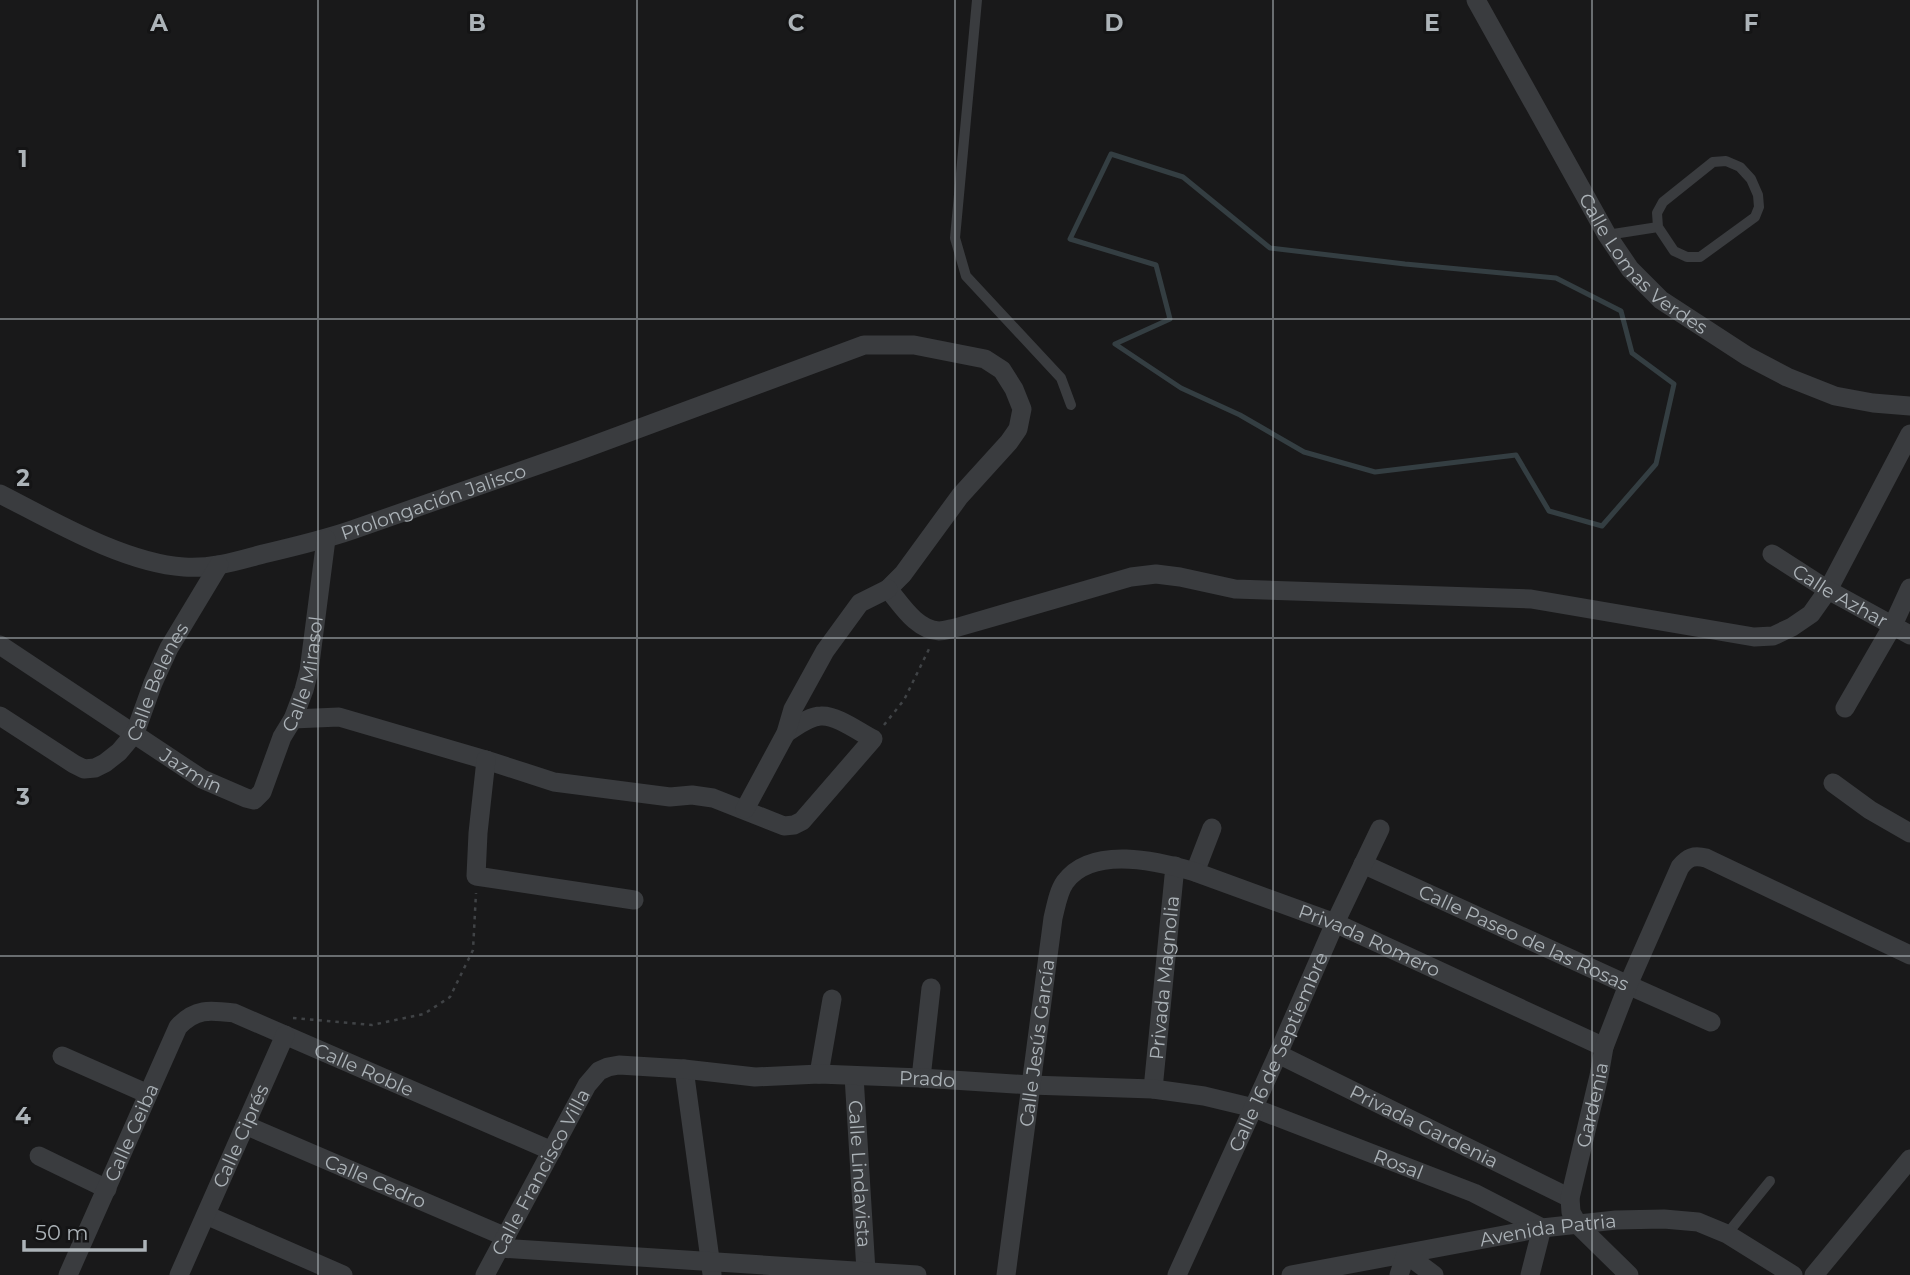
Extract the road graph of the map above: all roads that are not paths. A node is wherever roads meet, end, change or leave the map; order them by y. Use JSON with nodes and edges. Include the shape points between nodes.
{"nodes":[{"id":1,"x":976,"y":0,"type":"edge"},
{"id":2,"x":1476,"y":0,"type":"edge"},
{"id":3,"x":1658,"y":227,"type":"junction"},
{"id":4,"x":1607,"y":235,"type":"junction"},
{"id":5,"x":1071,"y":405,"type":"dead end"},
{"id":6,"x":1910,"y":407,"type":"edge"},
{"id":7,"x":1910,"y":434,"type":"edge"},
{"id":8,"x":0,"y":494,"type":"edge"},
{"id":9,"x":326,"y":539,"type":"junction"},
{"id":10,"x":1772,"y":554,"type":"dead end"},
{"id":11,"x":219,"y":565,"type":"junction"},
{"id":12,"x":1910,"y":588,"type":"edge"},
{"id":13,"x":888,"y":589,"type":"junction"},
{"id":14,"x":1828,"y":590,"type":"junction"},
{"id":15,"x":1893,"y":625,"type":"junction"},
{"id":16,"x":1910,"y":635,"type":"edge"},
{"id":17,"x":0,"y":645,"type":"edge"},
{"id":18,"x":304,"y":691,"type":"junction"},
{"id":19,"x":1845,"y":708,"type":"dead end"},
{"id":20,"x":0,"y":716,"type":"edge"},
{"id":21,"x":339,"y":717,"type":"junction"},
{"id":22,"x":293,"y":719,"type":"junction"},
{"id":23,"x":135,"y":733,"type":"junction"},
{"id":24,"x":786,"y":733,"type":"junction"},
{"id":25,"x":486,"y":760,"type":"junction"},
{"id":26,"x":1833,"y":783,"type":"dead end"},
{"id":27,"x":254,"y":800,"type":"joint"},
{"id":28,"x":745,"y":809,"type":"junction"},
{"id":29,"x":1212,"y":828,"type":"dead end"},
{"id":30,"x":1380,"y":829,"type":"dead end"},
{"id":31,"x":1910,"y":833,"type":"edge"},
{"id":32,"x":1128,"y":859,"type":"joint"},
{"id":33,"x":1363,"y":864,"type":"junction"},
{"id":34,"x":1175,"y":866,"type":"junction"},
{"id":35,"x":1195,"y":872,"type":"junction"},
{"id":36,"x":634,"y":901,"type":"dead end"},
{"id":37,"x":1335,"y":923,"type":"junction"},
{"id":38,"x":1910,"y":955,"type":"edge"},
{"id":39,"x":1628,"y":985,"type":"junction"},
{"id":40,"x":931,"y":988,"type":"dead end"},
{"id":41,"x":832,"y":999,"type":"dead end"},
{"id":42,"x":1711,"y":1021,"type":"dead end"},
{"id":43,"x":178,"y":1027,"type":"joint"},
{"id":44,"x":287,"y":1027,"type":"junction"},
{"id":45,"x":1604,"y":1047,"type":"junction"},
{"id":46,"x":1278,"y":1055,"type":"junction"},
{"id":47,"x":62,"y":1056,"type":"dead end"},
{"id":48,"x":684,"y":1069,"type":"junction"},
{"id":49,"x":599,"y":1071,"type":"joint"},
{"id":50,"x":819,"y":1074,"type":"junction"},
{"id":51,"x":854,"y":1076,"type":"junction"},
{"id":52,"x":921,"y":1078,"type":"junction"},
{"id":53,"x":1030,"y":1085,"type":"junction"},
{"id":54,"x":1153,"y":1089,"type":"junction"},
{"id":55,"x":149,"y":1094,"type":"junction"},
{"id":56,"x":1254,"y":1108,"type":"junction"},
{"id":57,"x":245,"y":1125,"type":"junction"},
{"id":58,"x":552,"y":1151,"type":"junction"},
{"id":59,"x":39,"y":1156,"type":"dead end"},
{"id":60,"x":1910,"y":1159,"type":"edge"},
{"id":61,"x":1770,"y":1181,"type":"dead end"},
{"id":62,"x":107,"y":1189,"type":"junction"},
{"id":63,"x":1570,"y":1198,"type":"junction"},
{"id":64,"x":206,"y":1215,"type":"junction"},
{"id":65,"x":1578,"y":1225,"type":"junction"},
{"id":66,"x":1542,"y":1228,"type":"junction"},
{"id":67,"x":1727,"y":1234,"type":"junction"},
{"id":68,"x":503,"y":1242,"type":"junction"},
{"id":69,"x":1406,"y":1254,"type":"junction"},
{"id":70,"x":711,"y":1268,"type":"edge"},
{"id":71,"x":866,"y":1270,"type":"junction"},
{"id":72,"x":68,"y":1275,"type":"edge"},
{"id":73,"x":179,"y":1275,"type":"edge"},
{"id":74,"x":343,"y":1275,"type":"edge"},
{"id":75,"x":485,"y":1275,"type":"edge"},
{"id":76,"x":917,"y":1275,"type":"edge"},
{"id":77,"x":1006,"y":1275,"type":"edge"},
{"id":78,"x":1177,"y":1275,"type":"edge"},
{"id":79,"x":1291,"y":1275,"type":"edge"},
{"id":80,"x":1399,"y":1275,"type":"edge"},
{"id":81,"x":1434,"y":1275,"type":"edge"},
{"id":82,"x":1530,"y":1275,"type":"edge"},
{"id":83,"x":1629,"y":1275,"type":"edge"},
{"id":84,"x":1793,"y":1275,"type":"edge"},
{"id":85,"x":1814,"y":1275,"type":"edge"}],
"edges":[{"from":1,"to":5,"type":"lane","via":[[955,238],[966,276],[1061,378]]},
{"from":2,"to":4,"type":"street","name":"Calle Lomas Verdes"},
{"from":3,"to":3,"type":"lane","via":[[1674,251],[1700,257],[1755,217],[1759,195],[1740,167],[1713,162],[1662,202]]},
{"from":3,"to":4,"type":"lane"},
{"from":4,"to":6,"type":"street","name":"Calle Lomas Verdes","via":[[1630,270],[1661,300],[1746,356],[1835,396]]},
{"from":7,"to":14,"type":"street"},
{"from":8,"to":11,"type":"street","name":"Prolongación Jalisco","via":[[115,550],[182,567]]},
{"from":9,"to":11,"type":"street","name":"Prolongación Jalisco"},
{"from":9,"to":13,"type":"street","name":"Prolongación Jalisco","via":[[864,345],[914,345],[985,359],[1002,370],[1014,389],[1022,409],[1018,429]]},
{"from":9,"to":18,"type":"street","name":"Calle Mirasol"},
{"from":10,"to":14,"type":"street","name":"Calle Azhar"},
{"from":11,"to":23,"type":"street","name":"Calle Belenes","via":[[169,649]]},
{"from":12,"to":15,"type":"street"},
{"from":13,"to":14,"type":"street","via":[[910,616],[938,631],[1156,574],[1235,589],[1531,599],[1754,637],[1773,636],[1792,627],[1811,614]]},
{"from":13,"to":24,"type":"street","via":[[860,603],[825,650],[793,709]]},
{"from":14,"to":15,"type":"street","name":"Calle Azhar"},
{"from":15,"to":16,"type":"street","name":"Calle Azhar"},
{"from":15,"to":19,"type":"street"},
{"from":17,"to":23,"type":"street","name":"Calle Belenes"},
{"from":18,"to":21,"type":"street"},
{"from":18,"to":22,"type":"street","name":"Calle Mirasol"},
{"from":20,"to":23,"type":"street","via":[[84,768],[105,763]]},
{"from":21,"to":22,"type":"street"},
{"from":21,"to":25,"type":"street"},
{"from":22,"to":27,"type":"street","name":"Calle Mirasol","via":[[262,792]]},
{"from":23,"to":27,"type":"street","name":"Jazmín","via":[[202,779]]},
{"from":24,"to":28,"type":"street"},
{"from":24,"to":28,"type":"street","via":[[820,716],[834,718],[873,739],[802,821],[784,826]]},
{"from":25,"to":28,"type":"street","via":[[554,782],[670,797],[692,795]]},
{"from":25,"to":36,"type":"street","via":[[476,876]]},
{"from":26,"to":31,"type":"street"},
{"from":29,"to":35,"type":"street"},
{"from":30,"to":33,"type":"street","name":"Calle 16 de Septiembre"},
{"from":32,"to":34,"type":"street","name":"Privada Romero"},
{"from":32,"to":53,"type":"street","name":"Calle Jesús García","via":[[1102,859],[1082,867],[1066,881],[1057,898]]},
{"from":33,"to":37,"type":"street","name":"Calle 16 de Septiembre"},
{"from":33,"to":39,"type":"street","name":"Calle Paseo de las Rosas"},
{"from":34,"to":35,"type":"street","name":"Privada Romero"},
{"from":34,"to":54,"type":"street","name":"Privada Magnolia"},
{"from":35,"to":37,"type":"street","name":"Privada Romero"},
{"from":37,"to":45,"type":"street","name":"Privada Romero"},
{"from":37,"to":46,"type":"street","name":"Calle 16 de Septiembre"},
{"from":38,"to":39,"type":"street","name":"Calle Paseo de las Rosas","via":[[1698,856],[1680,867]]},
{"from":39,"to":42,"type":"street"},
{"from":39,"to":45,"type":"street","name":"Gardenia"},
{"from":40,"to":52,"type":"street"},
{"from":41,"to":50,"type":"street"},
{"from":43,"to":44,"type":"street","name":"Calle Roble","via":[[198,1012],[216,1011]]},
{"from":43,"to":55,"type":"street","name":"Calle Ceiba"},
{"from":44,"to":57,"type":"street","name":"Calle Ciprés"},
{"from":44,"to":58,"type":"street","name":"Calle Roble"},
{"from":45,"to":63,"type":"street","name":"Gardenia"},
{"from":46,"to":56,"type":"street","name":"Calle 16 de Septiembre"},
{"from":46,"to":63,"type":"street","name":"Privada Gardenia"},
{"from":47,"to":55,"type":"street"},
{"from":48,"to":49,"type":"street","name":"Prado","via":[[619,1065]]},
{"from":48,"to":50,"type":"street","name":"Prado","via":[[755,1077]]},
{"from":48,"to":70,"type":"street"},
{"from":49,"to":58,"type":"street","name":"Calle Francisco Villa"},
{"from":50,"to":51,"type":"street","name":"Prado"},
{"from":51,"to":52,"type":"street","name":"Prado"},
{"from":51,"to":71,"type":"street","name":"Calle Lindavista"},
{"from":52,"to":53,"type":"street","name":"Prado"},
{"from":53,"to":54,"type":"street","name":"Prado"},
{"from":53,"to":77,"type":"street","name":"Calle Jesús García"},
{"from":54,"to":56,"type":"street","name":"Prado"},
{"from":55,"to":62,"type":"street","name":"Calle Ceiba"},
{"from":56,"to":66,"type":"street","name":"Rosal","via":[[1474,1193]]},
{"from":56,"to":78,"type":"street","name":"Calle 16 de Septiembre"},
{"from":57,"to":64,"type":"street","name":"Calle Ciprés"},
{"from":57,"to":68,"type":"street","name":"Calle Cedro"},
{"from":58,"to":68,"type":"street","name":"Calle Francisco Villa"},
{"from":59,"to":62,"type":"street"},
{"from":60,"to":85,"type":"street"},
{"from":61,"to":67,"type":"lane"},
{"from":62,"to":72,"type":"street","name":"Calle Ceiba"},
{"from":63,"to":65,"type":"street","name":"Gardenia"},
{"from":64,"to":73,"type":"street","name":"Calle Ciprés"},
{"from":64,"to":74,"type":"street"},
{"from":65,"to":66,"type":"street","name":"Avenida Patria"},
{"from":65,"to":67,"type":"street","name":"Avenida Patria","via":[[1664,1219],[1698,1222]]},
{"from":65,"to":83,"type":"street"},
{"from":66,"to":69,"type":"street","name":"Avenida Patria"},
{"from":66,"to":82,"type":"street"},
{"from":67,"to":84,"type":"street","name":"Avenida Patria"},
{"from":68,"to":70,"type":"street","name":"Calle Cedro"},
{"from":68,"to":75,"type":"street","name":"Calle Francisco Villa"},
{"from":69,"to":79,"type":"street","name":"Avenida Patria"},
{"from":69,"to":80,"type":"street"},
{"from":69,"to":81,"type":"street"},
{"from":70,"to":71,"type":"street","name":"Calle Cedro"},
{"from":71,"to":76,"type":"street","name":"Calle Cedro"}]}
